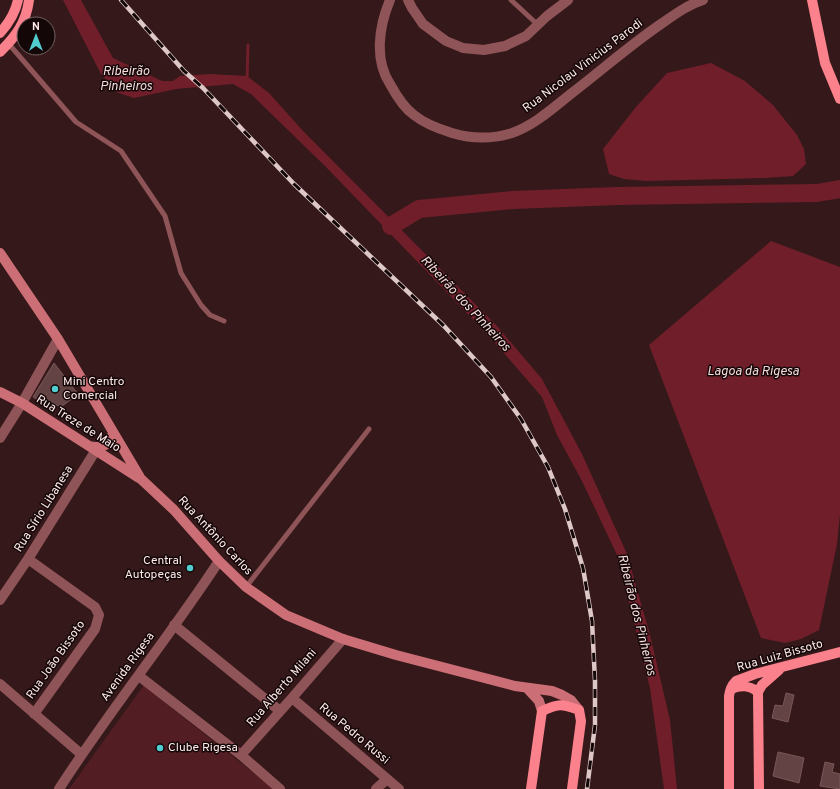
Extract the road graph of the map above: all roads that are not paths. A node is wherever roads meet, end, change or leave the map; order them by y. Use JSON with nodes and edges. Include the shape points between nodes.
{"nodes":[{"id":1,"x":18,"y":0,"type":"edge"},
{"id":2,"x":29,"y":0,"type":"edge"},
{"id":3,"x":390,"y":0,"type":"edge"},
{"id":4,"x":408,"y":0,"type":"edge"},
{"id":5,"x":511,"y":0,"type":"edge"},
{"id":6,"x":568,"y":0,"type":"edge"},
{"id":7,"x":703,"y":0,"type":"edge"},
{"id":8,"x":812,"y":0,"type":"edge"},
{"id":9,"x":817,"y":0,"type":"edge"},
{"id":10,"x":814,"y":11,"type":"junction"},
{"id":11,"x":538,"y":25,"type":"junction"},
{"id":12,"x":0,"y":33,"type":"edge"},
{"id":13,"x":8,"y":43,"type":"junction"},
{"id":14,"x":0,"y":52,"type":"edge"},
{"id":15,"x":840,"y":99,"type":"edge"},
{"id":16,"x":0,"y":252,"type":"edge"},
{"id":17,"x":224,"y":321,"type":"dead end"},
{"id":18,"x":58,"y":339,"type":"junction"},
{"id":19,"x":0,"y":392,"type":"edge"},
{"id":20,"x":22,"y":404,"type":"junction"},
{"id":21,"x":369,"y":429,"type":"dead end"},
{"id":22,"x":113,"y":432,"type":"junction"},
{"id":23,"x":0,"y":438,"type":"edge"},
{"id":24,"x":92,"y":448,"type":"junction"},
{"id":25,"x":141,"y":479,"type":"junction"},
{"id":26,"x":28,"y":559,"type":"junction"},
{"id":27,"x":219,"y":561,"type":"junction"},
{"id":28,"x":246,"y":587,"type":"junction"},
{"id":29,"x":0,"y":600,"type":"edge"},
{"id":30,"x":174,"y":625,"type":"junction"},
{"id":31,"x":343,"y":638,"type":"junction"},
{"id":32,"x":840,"y":652,"type":"edge"},
{"id":33,"x":782,"y":667,"type":"junction"},
{"id":34,"x":139,"y":676,"type":"junction"},
{"id":35,"x":0,"y":684,"type":"edge"},
{"id":36,"x":527,"y":688,"type":"junction"},
{"id":37,"x":731,"y":689,"type":"junction"},
{"id":38,"x":758,"y":692,"type":"junction"},
{"id":39,"x":292,"y":698,"type":"junction"},
{"id":40,"x":580,"y":710,"type":"junction"},
{"id":41,"x":280,"y":711,"type":"junction"},
{"id":42,"x":542,"y":711,"type":"junction"},
{"id":43,"x":34,"y":714,"type":"junction"},
{"id":44,"x":81,"y":754,"type":"junction"},
{"id":45,"x":241,"y":754,"type":"junction"},
{"id":46,"x":387,"y":779,"type":"junction"},
{"id":47,"x":59,"y":789,"type":"edge"},
{"id":48,"x":280,"y":789,"type":"edge"},
{"id":49,"x":376,"y":789,"type":"edge"},
{"id":50,"x":399,"y":789,"type":"edge"},
{"id":51,"x":531,"y":789,"type":"edge"},
{"id":52,"x":572,"y":789,"type":"edge"},
{"id":53,"x":729,"y":789,"type":"edge"},
{"id":54,"x":759,"y":789,"type":"edge"}],
"edges":[{"from":1,"to":12,"type":"main road","via":[[16,10]]},
{"from":2,"to":13,"type":"main road","via":[[23,24]]},
{"from":3,"to":7,"type":"street","name":"Rua Nicolau Vinicius Parodi","via":[[381,26],[380,54],[385,77],[396,95],[414,115],[440,129],[461,136],[485,138],[512,133],[539,119],[648,33],[681,10]]},
{"from":4,"to":11,"type":"street","via":[[423,24],[446,41],[463,48],[484,50],[505,46],[526,36]]},
{"from":5,"to":11,"type":"lane"},
{"from":6,"to":11,"type":"street"},
{"from":8,"to":10,"type":"main road"},
{"from":9,"to":10,"type":"main road"},
{"from":10,"to":15,"type":"main road","via":[[825,63]]},
{"from":13,"to":14,"type":"main road"},
{"from":13,"to":17,"type":"lane","via":[[76,122],[121,151],[165,216],[181,273],[201,305],[210,315]]},
{"from":16,"to":18,"type":"main road","name":"Rua Antônio Carlos"},
{"from":18,"to":20,"type":"street"},
{"from":18,"to":22,"type":"main road","name":"Rua Antônio Carlos"},
{"from":19,"to":20,"type":"main road","name":"Rua Treze de Maio"},
{"from":20,"to":23,"type":"street"},
{"from":20,"to":24,"type":"main road","name":"Rua Treze de Maio"},
{"from":21,"to":28,"type":"lane"},
{"from":22,"to":24,"type":"main road","via":[[111,440]]},
{"from":22,"to":25,"type":"main road","name":"Rua Antônio Carlos"},
{"from":24,"to":25,"type":"main road","name":"Rua Treze de Maio"},
{"from":24,"to":26,"type":"street","name":"Rua Sírio Libanesa"},
{"from":25,"to":27,"type":"main road","name":"Rua Antônio Carlos","via":[[174,510]]},
{"from":26,"to":29,"type":"street","name":"Rua Sírio Libanesa"},
{"from":26,"to":43,"type":"street","name":"Rua João Bissoto","via":[[95,608],[99,615],[96,630]]},
{"from":27,"to":28,"type":"main road","name":"Rua Antônio Carlos"},
{"from":27,"to":30,"type":"street","name":"Avenida Rigesa"},
{"from":28,"to":31,"type":"main road","name":"Rua Antônio Carlos","via":[[286,615]]},
{"from":30,"to":34,"type":"street","name":"Avenida Rigesa"},
{"from":30,"to":41,"type":"street"},
{"from":31,"to":36,"type":"main road","name":"Rua Antônio Carlos","via":[[449,669]]},
{"from":31,"to":39,"type":"street","name":"Rua Alberto Milani"},
{"from":32,"to":33,"type":"main road","name":"Rua Luiz Bissoto"},
{"from":33,"to":37,"type":"main road","name":"Rua Luiz Bissoto","via":[[736,681]]},
{"from":33,"to":38,"type":"main road","via":[[768,678]]},
{"from":34,"to":44,"type":"street","name":"Avenida Rigesa"},
{"from":34,"to":45,"type":"street"},
{"from":35,"to":43,"type":"street"},
{"from":36,"to":40,"type":"main road","name":"Rua Antônio Carlos","via":[[562,695]]},
{"from":36,"to":42,"type":"main road","via":[[539,701]]},
{"from":37,"to":38,"type":"main road","via":[[750,686]]},
{"from":37,"to":53,"type":"main road"},
{"from":38,"to":54,"type":"main road"},
{"from":39,"to":41,"type":"street","name":"Rua Alberto Milani"},
{"from":39,"to":46,"type":"street","name":"Rua Pedro Russi"},
{"from":40,"to":42,"type":"main road","via":[[564,705]]},
{"from":40,"to":52,"type":"main road","via":[[581,721]]},
{"from":41,"to":45,"type":"street","name":"Rua Alberto Milani"},
{"from":42,"to":51,"type":"main road"},
{"from":43,"to":44,"type":"street"},
{"from":44,"to":47,"type":"street","name":"Avenida Rigesa"},
{"from":45,"to":48,"type":"street"},
{"from":46,"to":49,"type":"street"},
{"from":46,"to":50,"type":"street","name":"Rua Pedro Russi"}]}
